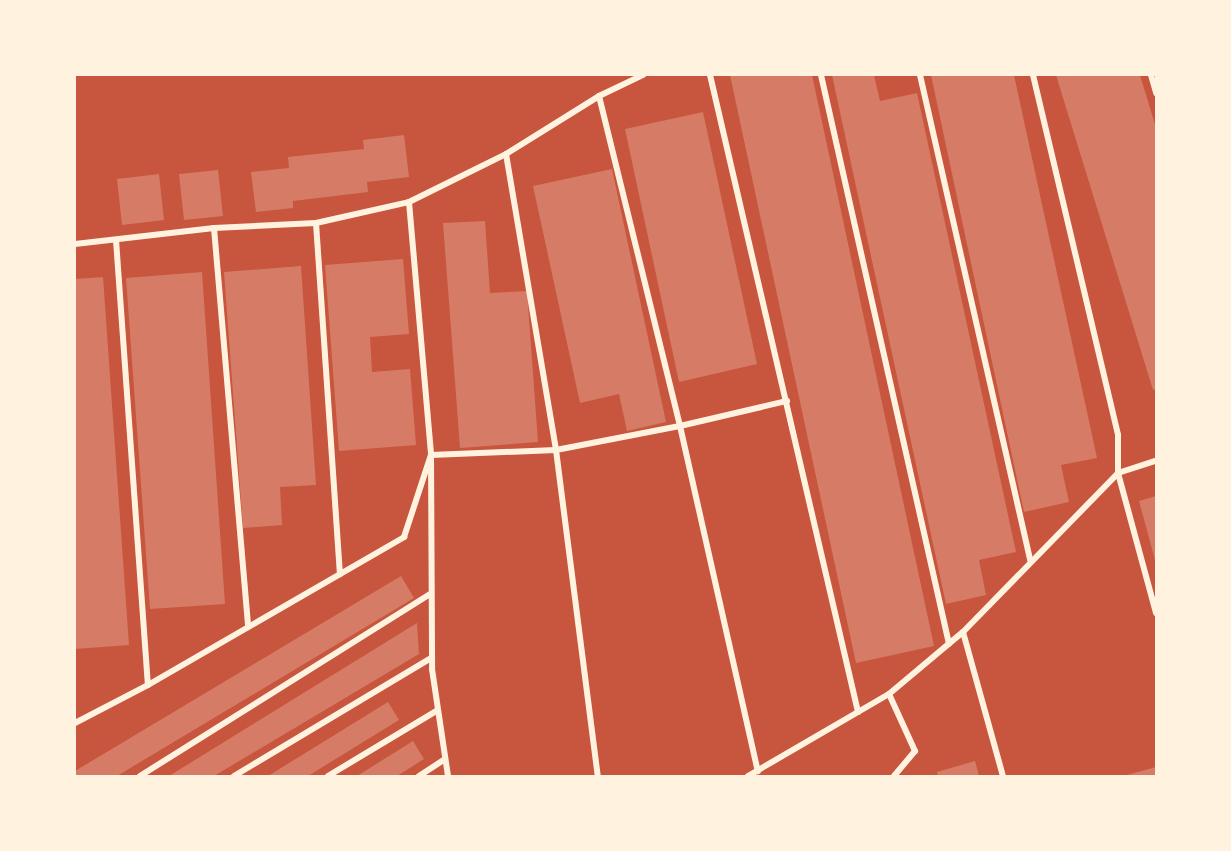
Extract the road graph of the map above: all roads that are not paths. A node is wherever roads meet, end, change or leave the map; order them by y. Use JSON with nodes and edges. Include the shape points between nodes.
{"nodes":[{"id":1,"x":643,"y":75,"type":"edge"},
{"id":2,"x":710,"y":75,"type":"edge"},
{"id":3,"x":821,"y":75,"type":"edge"},
{"id":4,"x":920,"y":75,"type":"edge"},
{"id":5,"x":1033,"y":75,"type":"edge"},
{"id":6,"x":1151,"y":75,"type":"edge"},
{"id":7,"x":1156,"y":93,"type":"edge"},
{"id":8,"x":599,"y":96,"type":"junction"},
{"id":9,"x":506,"y":154,"type":"junction"},
{"id":10,"x":409,"y":202,"type":"junction"},
{"id":11,"x":316,"y":223,"type":"junction"},
{"id":12,"x":214,"y":228,"type":"junction"},
{"id":13,"x":116,"y":240,"type":"junction"},
{"id":14,"x":75,"y":244,"type":"edge"},
{"id":15,"x":787,"y":401,"type":"junction"},
{"id":16,"x":680,"y":426,"type":"junction"},
{"id":17,"x":556,"y":450,"type":"junction"},
{"id":18,"x":431,"y":455,"type":"junction"},
{"id":19,"x":1156,"y":461,"type":"edge"},
{"id":20,"x":1118,"y":473,"type":"junction"},
{"id":21,"x":1030,"y":562,"type":"junction"},
{"id":22,"x":340,"y":574,"type":"junction"},
{"id":23,"x":1156,"y":576,"type":"edge"},
{"id":24,"x":1147,"y":579,"type":"junction"},
{"id":25,"x":430,"y":594,"type":"junction"},
{"id":26,"x":1156,"y":613,"type":"edge"},
{"id":27,"x":248,"y":627,"type":"junction"},
{"id":28,"x":963,"y":632,"type":"junction"},
{"id":29,"x":949,"y":644,"type":"junction"},
{"id":30,"x":431,"y":658,"type":"junction"},
{"id":31,"x":148,"y":685,"type":"junction"},
{"id":32,"x":889,"y":694,"type":"junction"},
{"id":33,"x":438,"y":710,"type":"junction"},
{"id":34,"x":858,"y":712,"type":"junction"},
{"id":35,"x":75,"y":723,"type":"edge"},
{"id":36,"x":445,"y":759,"type":"junction"},
{"id":37,"x":758,"y":771,"type":"junction"},
{"id":38,"x":140,"y":776,"type":"edge"},
{"id":39,"x":234,"y":776,"type":"edge"},
{"id":40,"x":328,"y":776,"type":"edge"},
{"id":41,"x":419,"y":776,"type":"edge"},
{"id":42,"x":448,"y":776,"type":"edge"},
{"id":43,"x":598,"y":776,"type":"edge"},
{"id":44,"x":748,"y":776,"type":"edge"},
{"id":45,"x":894,"y":776,"type":"edge"},
{"id":46,"x":1003,"y":776,"type":"edge"}],
"edges":[{"from":1,"to":8,"type":"street"},
{"from":2,"to":15,"type":"street"},
{"from":3,"to":29,"type":"street"},
{"from":4,"to":21,"type":"street"},
{"from":5,"to":20,"type":"street","via":[[1118,435]]},
{"from":6,"to":7,"type":"street"},
{"from":8,"to":9,"type":"street"},
{"from":8,"to":16,"type":"street"},
{"from":9,"to":10,"type":"street"},
{"from":9,"to":17,"type":"street"},
{"from":10,"to":11,"type":"street"},
{"from":10,"to":18,"type":"street"},
{"from":11,"to":12,"type":"street"},
{"from":11,"to":22,"type":"street"},
{"from":12,"to":13,"type":"street"},
{"from":12,"to":27,"type":"street"},
{"from":13,"to":14,"type":"street"},
{"from":13,"to":31,"type":"street"},
{"from":15,"to":16,"type":"street"},
{"from":15,"to":34,"type":"street"},
{"from":16,"to":17,"type":"street"},
{"from":16,"to":37,"type":"street"},
{"from":17,"to":18,"type":"street"},
{"from":17,"to":43,"type":"street"},
{"from":18,"to":22,"type":"street","via":[[404,537]]},
{"from":18,"to":25,"type":"street"},
{"from":19,"to":20,"type":"street"},
{"from":20,"to":21,"type":"street"},
{"from":20,"to":24,"type":"street"},
{"from":21,"to":28,"type":"street"},
{"from":22,"to":27,"type":"street"},
{"from":23,"to":24,"type":"street"},
{"from":24,"to":26,"type":"street"},
{"from":25,"to":30,"type":"street"},
{"from":25,"to":38,"type":"street"},
{"from":27,"to":31,"type":"street"},
{"from":28,"to":29,"type":"street"},
{"from":28,"to":46,"type":"street"},
{"from":29,"to":32,"type":"street"},
{"from":30,"to":33,"type":"street"},
{"from":30,"to":39,"type":"street"},
{"from":31,"to":35,"type":"street"},
{"from":32,"to":34,"type":"street"},
{"from":32,"to":45,"type":"street","via":[[915,751]]},
{"from":33,"to":36,"type":"street"},
{"from":33,"to":40,"type":"street"},
{"from":34,"to":37,"type":"street"},
{"from":36,"to":41,"type":"street"},
{"from":36,"to":42,"type":"street"},
{"from":37,"to":44,"type":"street"}]}
